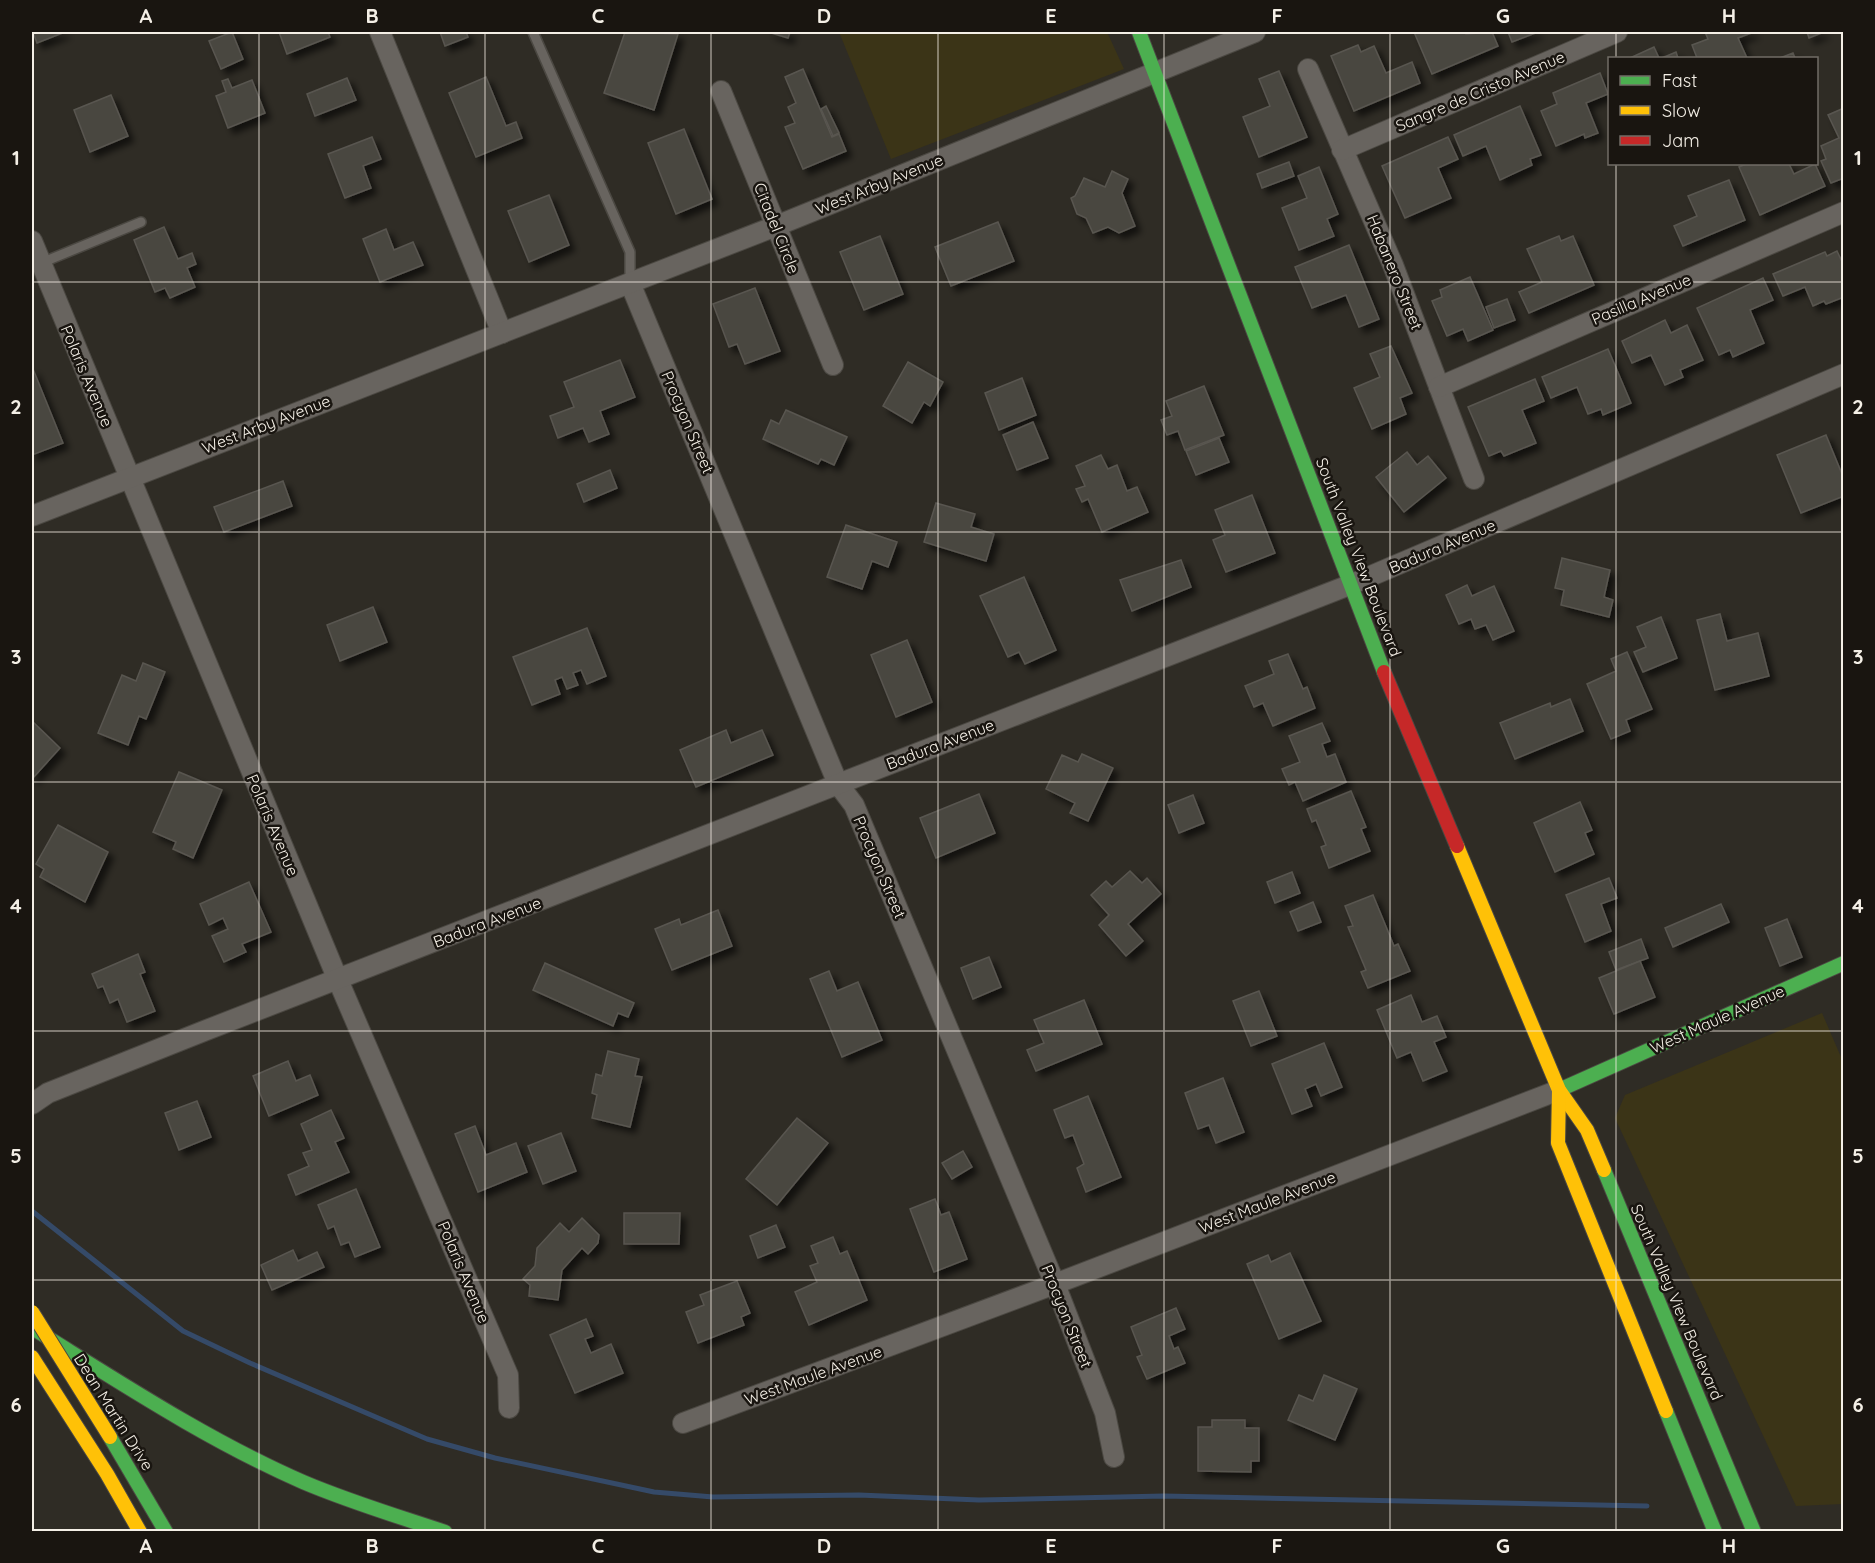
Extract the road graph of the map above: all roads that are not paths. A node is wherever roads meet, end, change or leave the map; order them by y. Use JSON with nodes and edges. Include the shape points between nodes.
{"nodes":[{"id":1,"x":380,"y":32,"type":"edge"},
{"id":2,"x":532,"y":32,"type":"edge"},
{"id":3,"x":1139,"y":32,"type":"edge"},
{"id":4,"x":1255,"y":32,"type":"edge"},
{"id":5,"x":1617,"y":32,"type":"edge"},
{"id":6,"x":1308,"y":69,"type":"dead end"},
{"id":7,"x":1156,"y":73,"type":"junction"},
{"id":8,"x":721,"y":91,"type":"dead end"},
{"id":9,"x":1342,"y":150,"type":"junction"},
{"id":10,"x":1844,"y":212,"type":"edge"},
{"id":11,"x":141,"y":222,"type":"dead end"},
{"id":12,"x":776,"y":226,"type":"junction"},
{"id":13,"x":32,"y":241,"type":"edge"},
{"id":14,"x":41,"y":263,"type":"junction"},
{"id":15,"x":630,"y":283,"type":"junction"},
{"id":16,"x":502,"y":333,"type":"junction"},
{"id":17,"x":833,"y":365,"type":"dead end"},
{"id":18,"x":1844,"y":374,"type":"edge"},
{"id":19,"x":1439,"y":387,"type":"junction"},
{"id":20,"x":129,"y":477,"type":"junction"},
{"id":21,"x":1474,"y":479,"type":"dead end"},
{"id":22,"x":32,"y":516,"type":"edge"},
{"id":23,"x":1352,"y":584,"type":"junction"},
{"id":24,"x":838,"y":784,"type":"junction"},
{"id":25,"x":1844,"y":963,"type":"edge"},
{"id":26,"x":338,"y":980,"type":"junction"},
{"id":27,"x":1558,"y":1090,"type":"junction"},
{"id":28,"x":32,"y":1104,"type":"edge"},
{"id":29,"x":1055,"y":1284,"type":"junction"},
{"id":30,"x":32,"y":1312,"type":"edge"},
{"id":31,"x":32,"y":1327,"type":"edge"},
{"id":32,"x":32,"y":1357,"type":"edge"},
{"id":33,"x":509,"y":1408,"type":"dead end"},
{"id":34,"x":683,"y":1422,"type":"dead end"},
{"id":35,"x":1114,"y":1457,"type":"dead end"},
{"id":36,"x":1712,"y":1526,"type":"edge"},
{"id":37,"x":1752,"y":1526,"type":"edge"},
{"id":38,"x":141,"y":1532,"type":"edge"},
{"id":39,"x":166,"y":1532,"type":"edge"},
{"id":40,"x":445,"y":1532,"type":"edge"}],
"edges":[{"from":1,"to":16,"type":"street"},
{"from":2,"to":15,"type":"lane","via":[[630,252]]},
{"from":3,"to":7,"type":"main road","name":"South Valley View Boulevard"},
{"from":4,"to":7,"type":"street","name":"West Arby Avenue"},
{"from":5,"to":9,"type":"street","name":"Sangre de Cristo Avenue"},
{"from":6,"to":9,"type":"street","name":"Habanero Street"},
{"from":7,"to":12,"type":"street","name":"West Arby Avenue"},
{"from":7,"to":23,"type":"main road","name":"South Valley View Boulevard"},
{"from":8,"to":12,"type":"street","name":"Citadel Circle"},
{"from":9,"to":19,"type":"street","name":"Habanero Street","via":[[1397,275]]},
{"from":10,"to":19,"type":"street","name":"Pasilla Avenue"},
{"from":11,"to":14,"type":"lane"},
{"from":12,"to":15,"type":"street","name":"West Arby Avenue"},
{"from":12,"to":17,"type":"street","name":"Citadel Circle"},
{"from":13,"to":14,"type":"street","name":"Polaris Avenue"},
{"from":14,"to":20,"type":"street","name":"Polaris Avenue"},
{"from":15,"to":16,"type":"street","name":"West Arby Avenue"},
{"from":15,"to":24,"type":"street","name":"Procyon Street"},
{"from":16,"to":20,"type":"street","name":"West Arby Avenue"},
{"from":18,"to":23,"type":"street","name":"Badura Avenue"},
{"from":19,"to":21,"type":"street","name":"Habanero Street"},
{"from":20,"to":22,"type":"street","name":"West Arby Avenue"},
{"from":20,"to":26,"type":"street","name":"Polaris Avenue"},
{"from":23,"to":24,"type":"street","name":"Badura Avenue"},
{"from":23,"to":27,"type":"main road","name":"South Valley View Boulevard","via":[[1382,666]]},
{"from":24,"to":26,"type":"street","name":"Badura Avenue"},
{"from":24,"to":29,"type":"street","name":"Procyon Street","via":[[854,805]]},
{"from":25,"to":27,"type":"main road","name":"West Maule Avenue"},
{"from":26,"to":28,"type":"street","name":"Badura Avenue","via":[[48,1093]]},
{"from":26,"to":33,"type":"street","name":"Polaris Avenue","via":[[508,1375]]},
{"from":27,"to":29,"type":"street","name":"West Maule Avenue"},
{"from":27,"to":36,"type":"main road","name":"South Valley View Boulevard","via":[[1558,1143]]},
{"from":27,"to":37,"type":"main road","name":"South Valley View Boulevard","via":[[1587,1130]]},
{"from":29,"to":34,"type":"street","name":"West Maule Avenue"},
{"from":29,"to":35,"type":"street","name":"Procyon Street","via":[[1105,1413]]},
{"from":30,"to":39,"type":"main road","name":"Dean Martin Drive","bridge":true},
{"from":31,"to":40,"type":"main road","via":[[237,1449],[341,1498]]},
{"from":32,"to":38,"type":"main road"}]}
